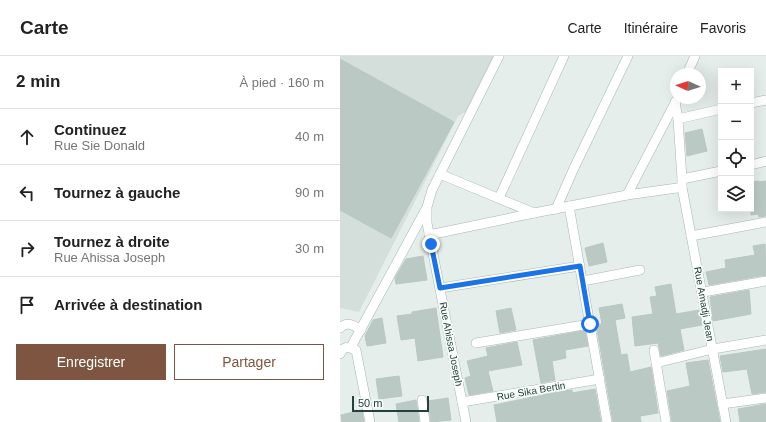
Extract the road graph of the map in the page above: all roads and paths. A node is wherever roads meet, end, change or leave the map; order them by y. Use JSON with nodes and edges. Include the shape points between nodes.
{"nodes":[{"id":1,"x":499,"y":56,"type":"edge"},
{"id":2,"x":564,"y":56,"type":"edge"},
{"id":3,"x":628,"y":56,"type":"edge"},
{"id":4,"x":696,"y":56,"type":"edge"},
{"id":5,"x":690,"y":68,"type":"edge"},
{"id":6,"x":766,"y":100,"type":"edge"},
{"id":7,"x":754,"y":102,"type":"edge"},
{"id":8,"x":674,"y":104,"type":"edge"},
{"id":9,"x":676,"y":104,"type":"edge"},
{"id":10,"x":718,"y":110,"type":"edge"},
{"id":11,"x":678,"y":119,"type":"junction"},
{"id":12,"x":766,"y":161,"type":"edge"},
{"id":13,"x":754,"y":164,"type":"edge"},
{"id":14,"x":718,"y":172,"type":"edge"},
{"id":15,"x":440,"y":174,"type":"junction"},
{"id":16,"x":682,"y":183,"type":"junction"},
{"id":17,"x":627,"y":195,"type":"junction"},
{"id":18,"x":498,"y":198,"type":"junction"},
{"id":19,"x":569,"y":206,"type":"junction"},
{"id":20,"x":427,"y":207,"type":"junction"},
{"id":21,"x":556,"y":209,"type":"junction"},
{"id":22,"x":534,"y":213,"type":"junction"},
{"id":23,"x":766,"y":222,"type":"edge"},
{"id":24,"x":691,"y":236,"type":"junction"},
{"id":25,"x":430,"y":239,"type":"junction"},
{"id":26,"x":580,"y":266,"type":"junction"},
{"id":27,"x":640,"y":270,"type":"dead end"},
{"id":28,"x":583,"y":281,"type":"junction"},
{"id":29,"x":766,"y":281,"type":"edge"},
{"id":30,"x":440,"y":288,"type":"junction"},
{"id":31,"x":703,"y":292,"type":"junction"},
{"id":32,"x":590,"y":324,"type":"junction"},
{"id":33,"x":340,"y":328,"type":"edge"},
{"id":34,"x":361,"y":330,"type":"junction"},
{"id":35,"x":766,"y":340,"type":"edge"},
{"id":36,"x":476,"y":343,"type":"dead end"},
{"id":37,"x":354,"y":348,"type":"junction"},
{"id":38,"x":713,"y":349,"type":"junction"},
{"id":39,"x":654,"y":350,"type":"dead end"},
{"id":40,"x":340,"y":354,"type":"edge"},
{"id":41,"x":656,"y":363,"type":"junction"},
{"id":42,"x":600,"y":379,"type":"junction"},
{"id":43,"x":766,"y":398,"type":"edge"},
{"id":44,"x":422,"y":400,"type":"dead end"},
{"id":45,"x":462,"y":402,"type":"junction"},
{"id":46,"x":722,"y":404,"type":"junction"},
{"id":47,"x":370,"y":422,"type":"edge"},
{"id":48,"x":425,"y":422,"type":"edge"},
{"id":49,"x":466,"y":422,"type":"edge"},
{"id":50,"x":607,"y":422,"type":"edge"},
{"id":51,"x":666,"y":422,"type":"edge"},
{"id":52,"x":726,"y":422,"type":"edge"}],
"edges":[{"from":1,"to":15,"type":"street"},
{"from":2,"to":18,"type":"street"},
{"from":3,"to":21,"type":"street"},
{"from":4,"to":5,"type":"street"},
{"from":6,"to":7,"type":"street"},
{"from":8,"to":17,"type":"street"},
{"from":9,"to":11,"type":"street","name":"Rue Amadji Jean"},
{"from":10,"to":11,"type":"street"},
{"from":11,"to":16,"type":"street","name":"Rue Amadji Jean"},
{"from":12,"to":13,"type":"street"},
{"from":14,"to":16,"type":"street"},
{"from":15,"to":18,"type":"street"},
{"from":15,"to":20,"type":"street"},
{"from":16,"to":17,"type":"street"},
{"from":16,"to":24,"type":"street","name":"Rue Amadji Jean"},
{"from":17,"to":19,"type":"street"},
{"from":18,"to":22,"type":"street"},
{"from":19,"to":21,"type":"street"},
{"from":19,"to":26,"type":"street"},
{"from":20,"to":25,"type":"street","name":"Rue Ahissa Joseph"},
{"from":20,"to":34,"type":"street"},
{"from":21,"to":22,"type":"street"},
{"from":22,"to":25,"type":"street"},
{"from":23,"to":24,"type":"street"},
{"from":24,"to":31,"type":"street","name":"Rue Amadji Jean"},
{"from":25,"to":30,"type":"street","name":"Rue Ahissa Joseph"},
{"from":26,"to":28,"type":"street"},
{"from":26,"to":30,"type":"street"},
{"from":27,"to":28,"type":"street"},
{"from":28,"to":32,"type":"street"},
{"from":29,"to":31,"type":"street"},
{"from":30,"to":45,"type":"street","name":"Rue Ahissa Joseph"},
{"from":31,"to":38,"type":"street","name":"Rue Amadji Jean"},
{"from":32,"to":36,"type":"street"},
{"from":32,"to":42,"type":"street"},
{"from":33,"to":34,"type":"street","via":[[344,324],[349,324]]},
{"from":34,"to":37,"type":"street"},
{"from":35,"to":38,"type":"street"},
{"from":37,"to":40,"type":"street","via":[[343,349]]},
{"from":37,"to":47,"type":"street"},
{"from":38,"to":41,"type":"street"},
{"from":38,"to":46,"type":"street","name":"Rue Amadji Jean"},
{"from":39,"to":41,"type":"street"},
{"from":41,"to":51,"type":"street"},
{"from":42,"to":45,"type":"street","name":"Rue Sika Bertin"},
{"from":42,"to":50,"type":"street"},
{"from":43,"to":46,"type":"street"},
{"from":44,"to":48,"type":"street"},
{"from":45,"to":49,"type":"street","name":"Rue Ahissa Joseph"},
{"from":46,"to":52,"type":"street","name":"Rue Amadji Jean"}]}
